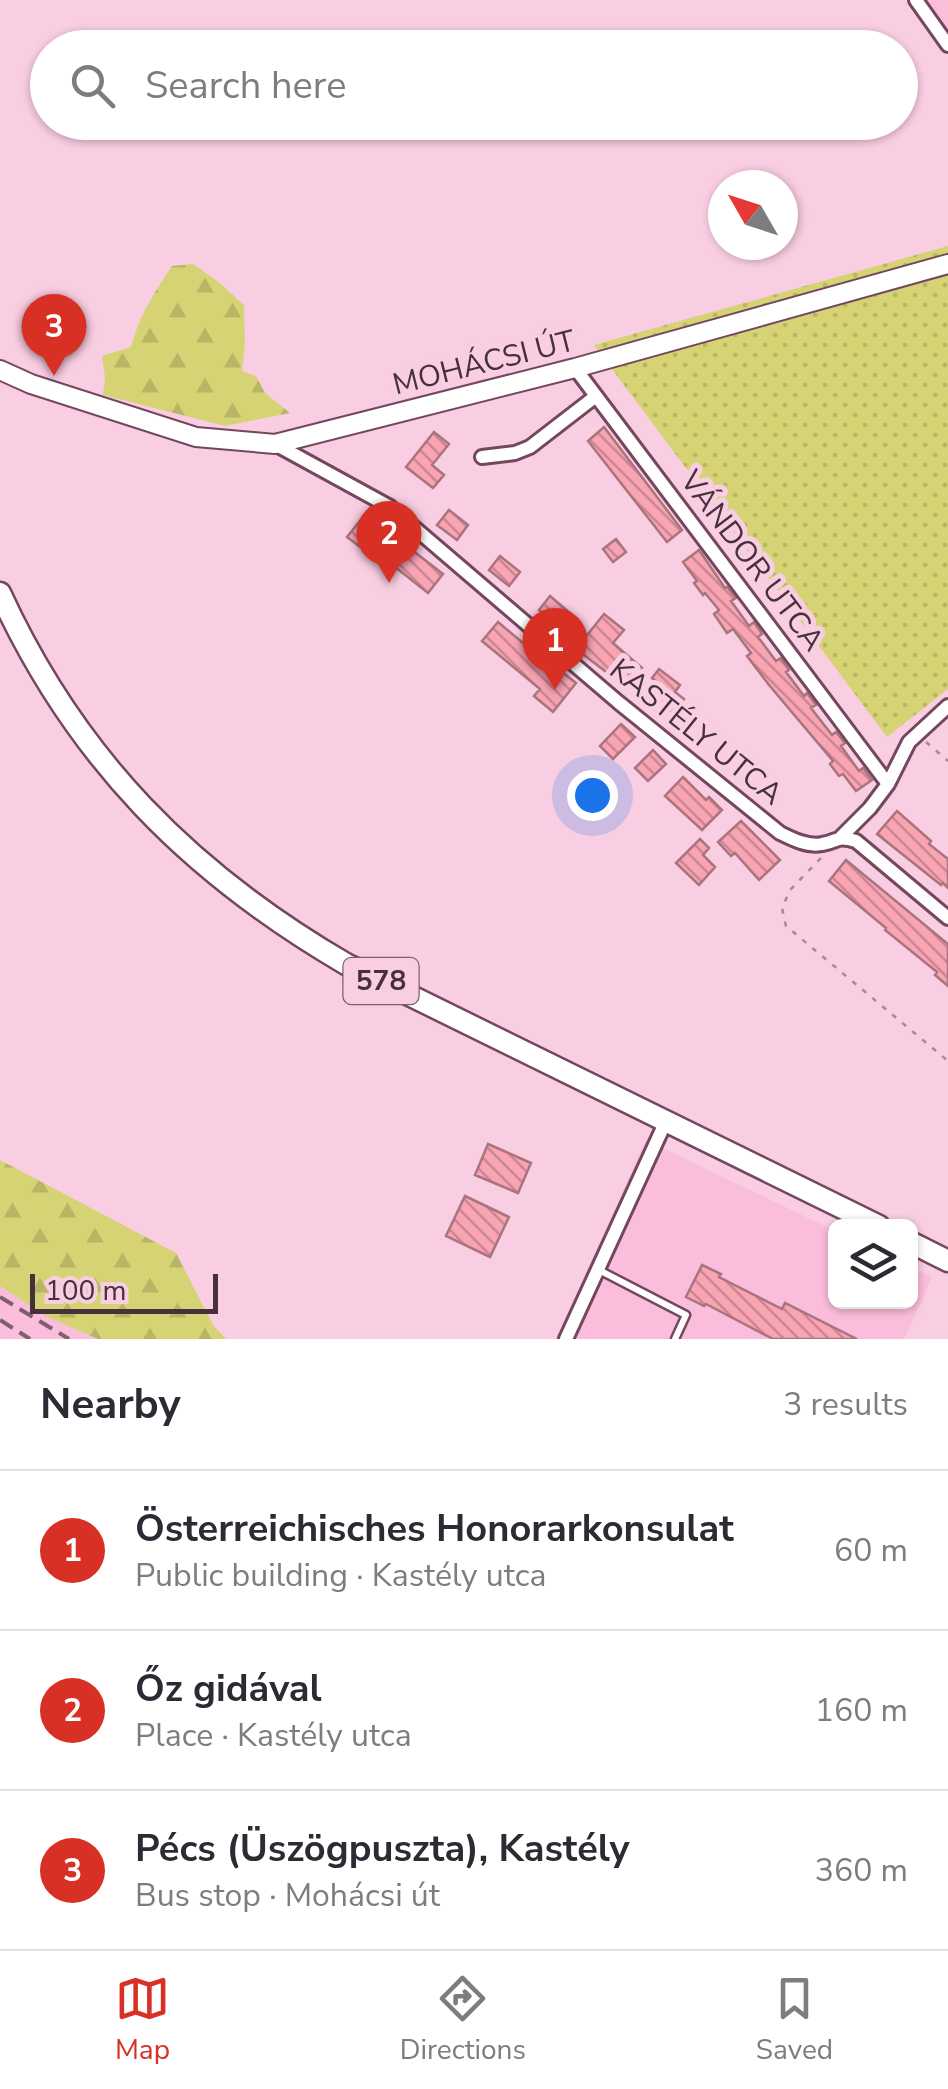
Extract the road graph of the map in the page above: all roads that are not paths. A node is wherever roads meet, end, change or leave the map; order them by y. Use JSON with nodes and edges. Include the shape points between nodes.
{"nodes":[{"id":1,"x":919,"y":1,"type":"edge"},
{"id":2,"x":948,"y":45,"type":"edge"},
{"id":3,"x":948,"y":264,"type":"edge"},
{"id":4,"x":575,"y":368,"type":"junction"},
{"id":5,"x":0,"y":370,"type":"edge"},
{"id":6,"x":0,"y":380,"type":"edge"},
{"id":7,"x":31,"y":384,"type":"junction"},
{"id":8,"x":596,"y":396,"type":"junction"},
{"id":9,"x":276,"y":444,"type":"junction"},
{"id":10,"x":482,"y":457,"type":"dead end"},
{"id":11,"x":0,"y":593,"type":"edge"},
{"id":12,"x":948,"y":706,"type":"edge"},
{"id":13,"x":888,"y":784,"type":"junction"},
{"id":14,"x":841,"y":836,"type":"junction"},
{"id":15,"x":948,"y":918,"type":"edge"},
{"id":16,"x":666,"y":1121,"type":"junction"},
{"id":17,"x":865,"y":1219,"type":"edge"},
{"id":18,"x":918,"y":1246,"type":"edge"},
{"id":19,"x":948,"y":1260,"type":"edge"},
{"id":20,"x":599,"y":1270,"type":"junction"},
{"id":21,"x":566,"y":1339,"type":"edge"},
{"id":22,"x":675,"y":1339,"type":"edge"}],
"edges":[{"from":1,"to":2,"type":"street"},
{"from":3,"to":4,"type":"main road","name":"MOHÁCSI ÚT"},
{"from":4,"to":8,"type":"street","name":"VÁNDOR UTCA"},
{"from":4,"to":9,"type":"main road","name":"MOHÁCSI ÚT"},
{"from":5,"to":7,"type":"main road"},
{"from":6,"to":7,"type":"main road"},
{"from":7,"to":9,"type":"main road","name":"MOHÁCSI ÚT","via":[[196,436]]},
{"from":8,"to":10,"type":"street","via":[[530,447]]},
{"from":8,"to":13,"type":"street","name":"VÁNDOR UTCA"},
{"from":9,"to":14,"type":"street","name":"KASTÉLY UTCA","via":[[390,507],[780,832],[820,845]]},
{"from":11,"to":16,"type":"main road","number":"578","via":[[56,696],[108,768],[232,890],[346,964]]},
{"from":12,"to":13,"type":"street","via":[[910,742]]},
{"from":13,"to":14,"type":"street"},
{"from":14,"to":15,"type":"street","via":[[856,841]]},
{"from":16,"to":17,"type":"main road","number":"578"},
{"from":16,"to":20,"type":"street"},
{"from":18,"to":19,"type":"main road"},
{"from":20,"to":21,"type":"street"},
{"from":20,"to":22,"type":"lane","via":[[686,1315]]}]}
